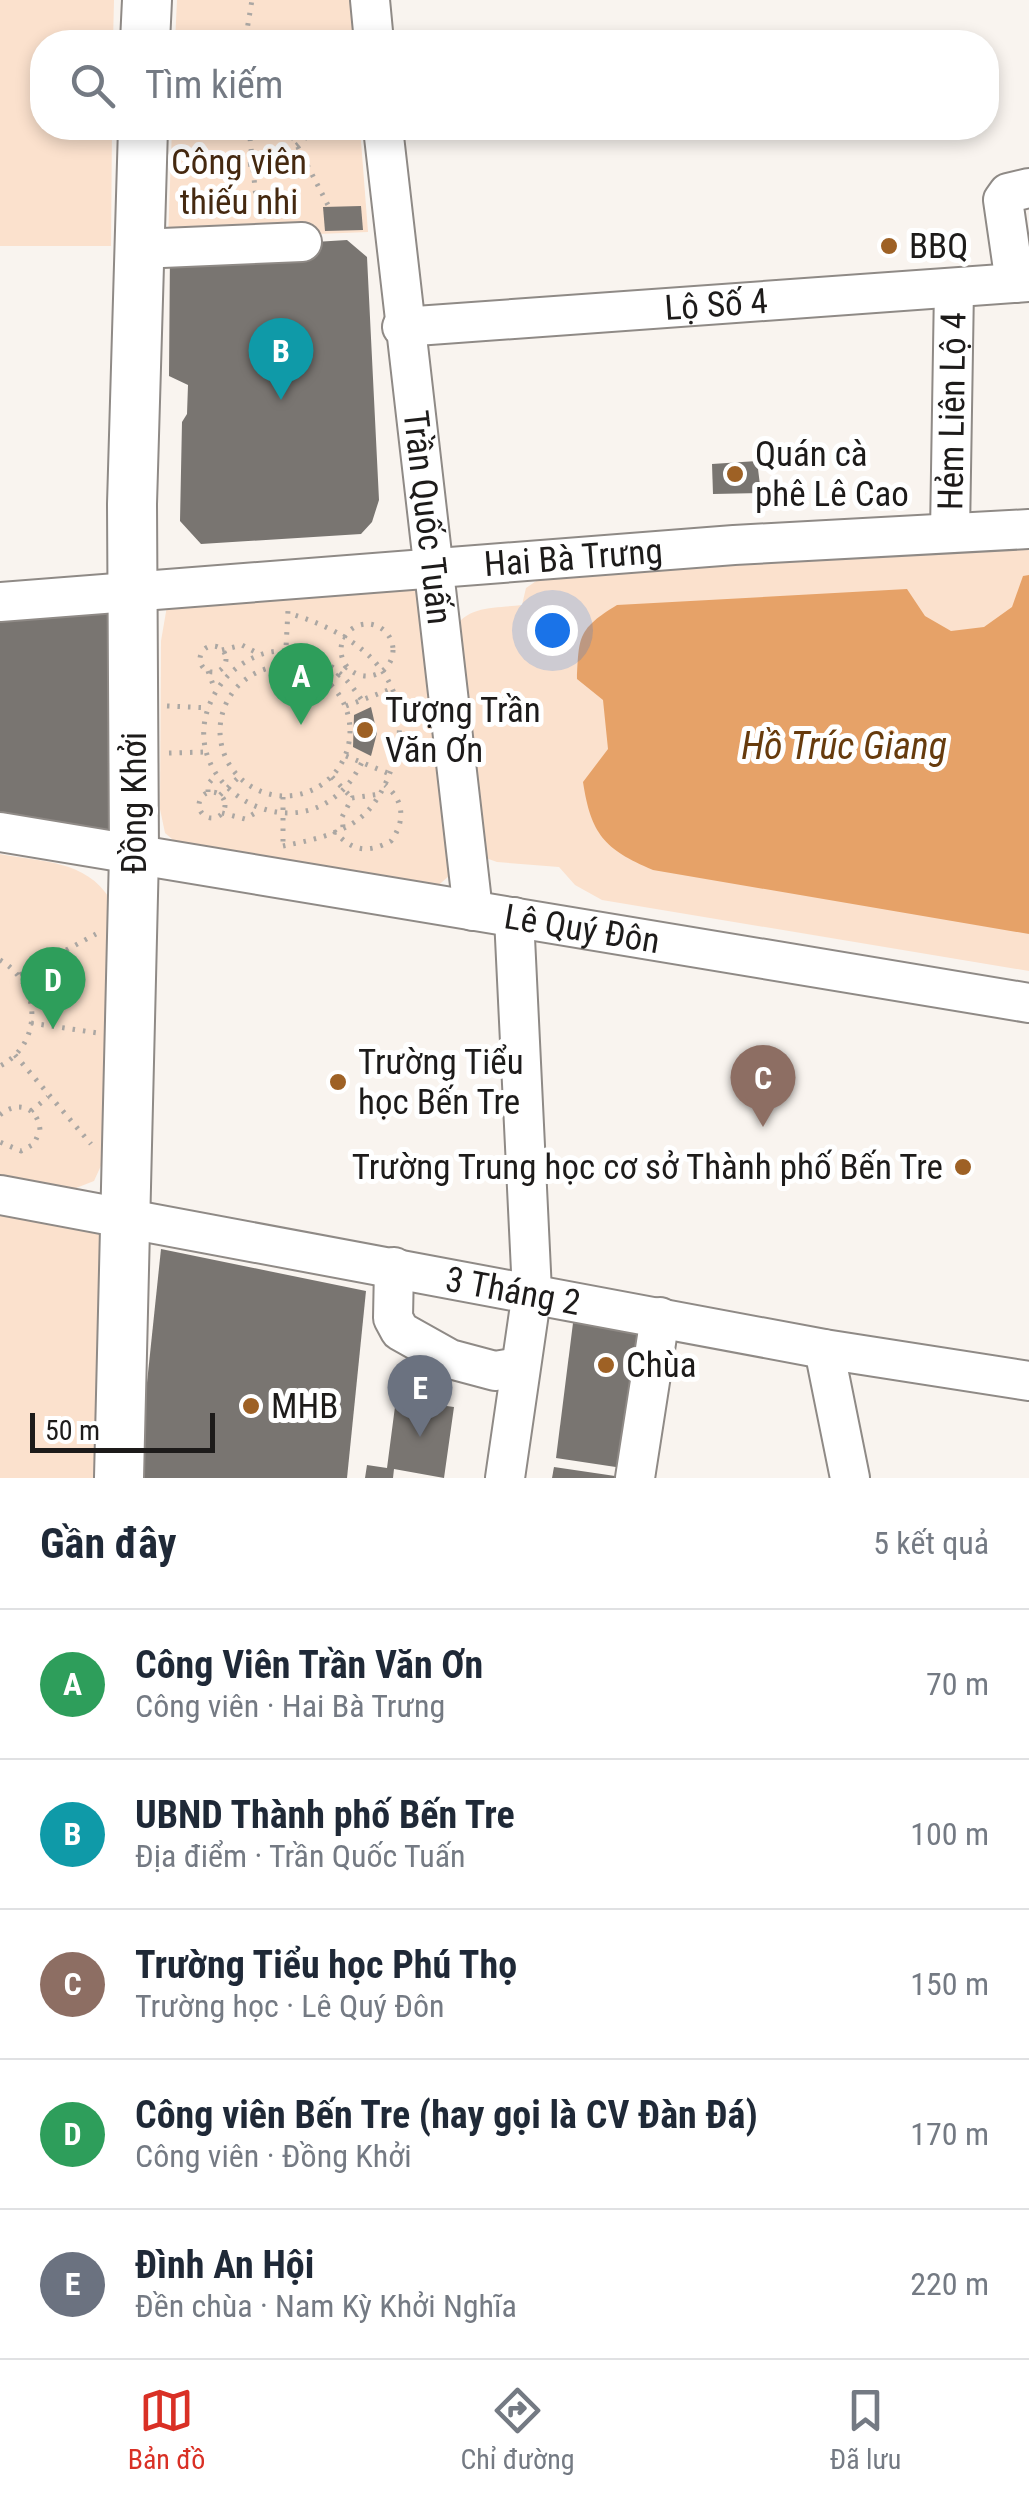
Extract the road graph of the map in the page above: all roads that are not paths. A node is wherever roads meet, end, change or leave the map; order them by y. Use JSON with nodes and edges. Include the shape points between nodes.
{"nodes":[{"id":1,"x":146,"y":0,"type":"edge"},
{"id":2,"x":370,"y":0,"type":"edge"},
{"id":3,"x":146,"y":30,"type":"edge"},
{"id":4,"x":373,"y":30,"type":"edge"},
{"id":5,"x":157,"y":140,"type":"edge"},
{"id":6,"x":384,"y":140,"type":"edge"},
{"id":7,"x":1029,"y":188,"type":"edge"},
{"id":8,"x":302,"y":242,"type":"dead end"},
{"id":9,"x":139,"y":249,"type":"junction"},
{"id":10,"x":1022,"y":282,"type":"edge"},
{"id":11,"x":954,"y":288,"type":"junction"},
{"id":12,"x":402,"y":327,"type":"junction"},
{"id":13,"x":1029,"y":529,"type":"edge"},
{"id":14,"x":950,"y":533,"type":"junction"},
{"id":15,"x":432,"y":569,"type":"junction"},
{"id":16,"x":134,"y":591,"type":"junction"},
{"id":17,"x":0,"y":602,"type":"edge"},
{"id":18,"x":0,"y":832,"type":"edge"},
{"id":19,"x":134,"y":854,"type":"junction"},
{"id":20,"x":473,"y":911,"type":"junction"},
{"id":21,"x":514,"y":918,"type":"junction"},
{"id":22,"x":1029,"y":1003,"type":"edge"},
{"id":23,"x":0,"y":1195,"type":"edge"},
{"id":24,"x":123,"y":1200,"type":"junction"},
{"id":25,"x":394,"y":1267,"type":"junction"},
{"id":26,"x":532,"y":1292,"type":"junction"},
{"id":27,"x":660,"y":1316,"type":"junction"},
{"id":28,"x":824,"y":1348,"type":"junction"},
{"id":29,"x":519,"y":1367,"type":"junction"},
{"id":30,"x":1029,"y":1381,"type":"edge"},
{"id":31,"x":119,"y":1478,"type":"edge"},
{"id":32,"x":504,"y":1478,"type":"edge"},
{"id":33,"x":635,"y":1478,"type":"edge"},
{"id":34,"x":850,"y":1478,"type":"edge"}],
"edges":[{"from":1,"to":3,"type":"main road"},
{"from":2,"to":4,"type":"street"},
{"from":5,"to":9,"type":"main road","name":"Đồng Khởi"},
{"from":6,"to":12,"type":"street","name":"Trần Quốc Tuấn"},
{"from":7,"to":10,"type":"street","via":[[1003,200]]},
{"from":8,"to":9,"type":"street"},
{"from":9,"to":16,"type":"main road","name":"Đồng Khởi"},
{"from":10,"to":11,"type":"street","name":"Lộ Số 4"},
{"from":11,"to":12,"type":"street","name":"Lộ Số 4"},
{"from":11,"to":14,"type":"street","name":"Hẻm Liên Lộ 4"},
{"from":12,"to":15,"type":"street","name":"Trần Quốc Tuấn"},
{"from":13,"to":14,"type":"street","name":"Hai Bà Trưng"},
{"from":14,"to":15,"type":"street","name":"Hai Bà Trưng"},
{"from":15,"to":16,"type":"street","name":"Hai Bà Trưng"},
{"from":15,"to":20,"type":"street","name":"Trần Quốc Tuấn"},
{"from":16,"to":17,"type":"street","name":"Hai Bà Trưng"},
{"from":16,"to":19,"type":"main road","name":"Đồng Khởi"},
{"from":18,"to":19,"type":"street","name":"Lê Quý Đôn"},
{"from":19,"to":20,"type":"street","name":"Lê Quý Đôn"},
{"from":19,"to":24,"type":"main road","name":"Đồng Khởi"},
{"from":20,"to":21,"type":"street","name":"Lê Quý Đôn"},
{"from":21,"to":22,"type":"street","name":"Lê Quý Đôn"},
{"from":21,"to":26,"type":"street"},
{"from":23,"to":24,"type":"street","name":"3 Tháng 2"},
{"from":24,"to":25,"type":"street","name":"3 Tháng 2"},
{"from":24,"to":31,"type":"main road","name":"Đồng Khởi"},
{"from":25,"to":26,"type":"street","name":"3 Tháng 2"},
{"from":25,"to":29,"type":"street","via":[[393,1318],[400,1330],[450,1359],[495,1371]]},
{"from":26,"to":27,"type":"street","name":"3 Tháng 2"},
{"from":26,"to":29,"type":"street"},
{"from":27,"to":28,"type":"street","name":"3 Tháng 2"},
{"from":27,"to":33,"type":"street"},
{"from":28,"to":30,"type":"street","name":"3 Tháng 2"},
{"from":28,"to":34,"type":"street"},
{"from":29,"to":32,"type":"street"}]}
